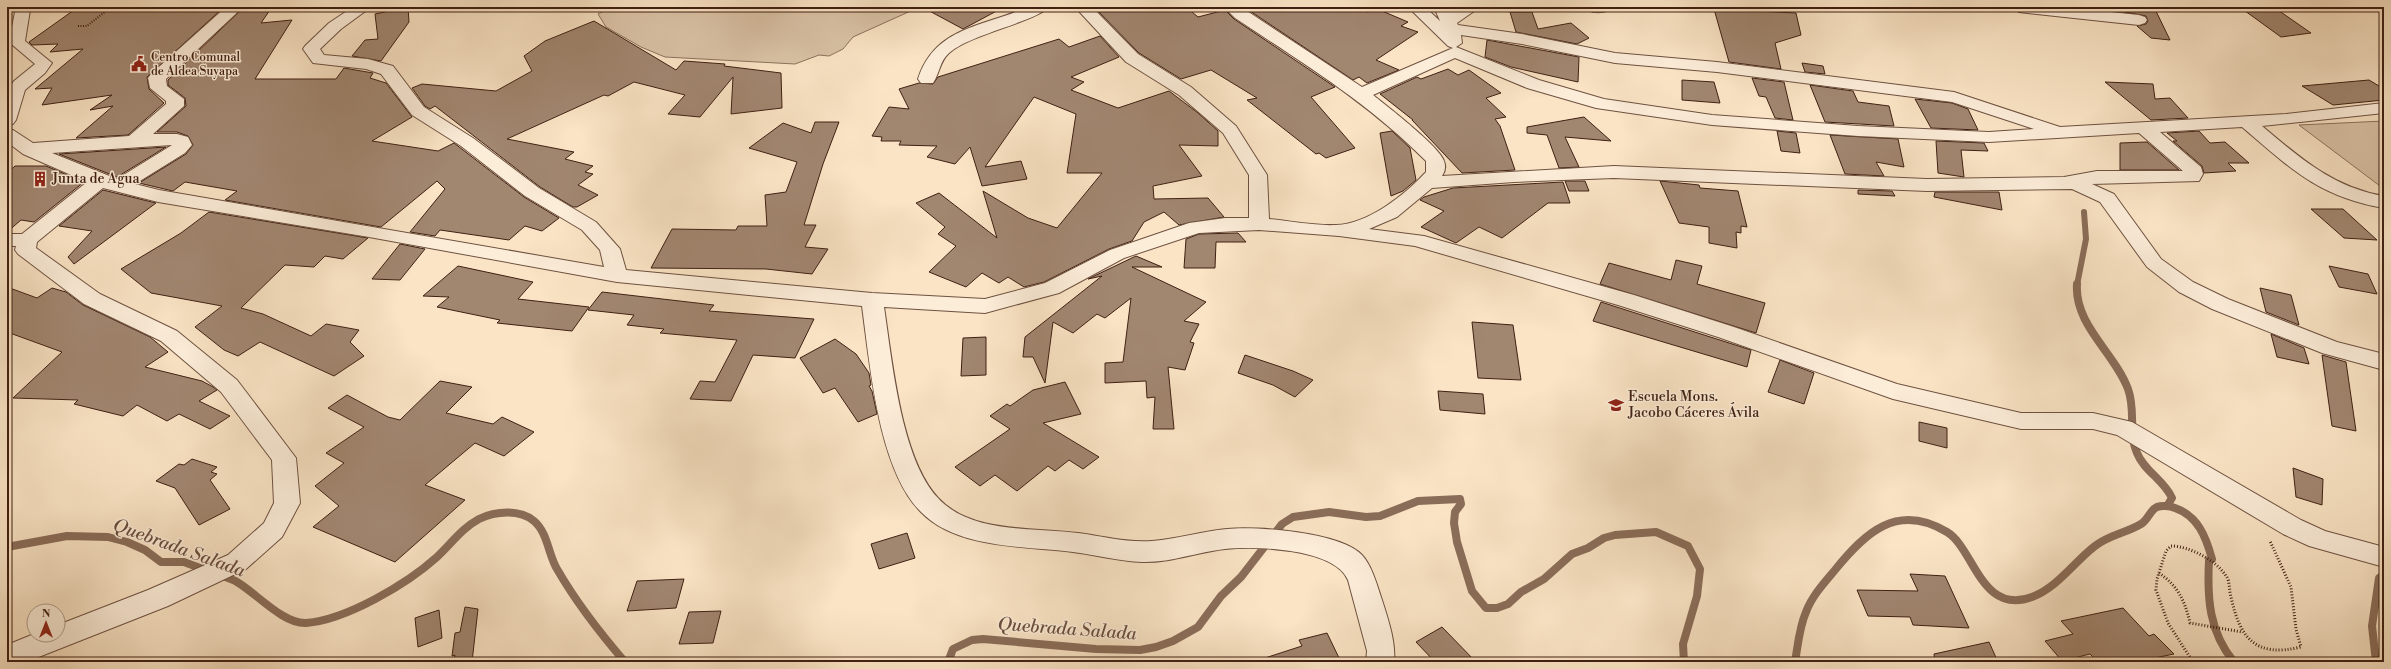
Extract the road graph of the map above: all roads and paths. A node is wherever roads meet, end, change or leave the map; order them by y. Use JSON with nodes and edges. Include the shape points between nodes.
{"nodes":[{"id":1,"x":94,"y":7,"type":"edge"},
{"id":2,"x":112,"y":7,"type":"edge"},
{"id":3,"x":235,"y":7,"type":"edge"},
{"id":4,"x":363,"y":7,"type":"edge"},
{"id":5,"x":1040,"y":7,"type":"edge"},
{"id":6,"x":1083,"y":7,"type":"edge"},
{"id":7,"x":1232,"y":7,"type":"edge"},
{"id":8,"x":1416,"y":7,"type":"edge"},
{"id":9,"x":1442,"y":7,"type":"edge"},
{"id":10,"x":1472,"y":7,"type":"edge"},
{"id":11,"x":1592,"y":7,"type":"edge"},
{"id":12,"x":1604,"y":7,"type":"edge"},
{"id":13,"x":2019,"y":7,"type":"edge"},
{"id":14,"x":20,"y":9,"type":"edge"},
{"id":15,"x":2139,"y":20,"type":"dead end"},
{"id":16,"x":78,"y":26,"type":"dead end"},
{"id":17,"x":1452,"y":36,"type":"junction"},
{"id":18,"x":927,"y":79,"type":"dead end"},
{"id":19,"x":1361,"y":94,"type":"junction"},
{"id":20,"x":2384,"y":108,"type":"edge"},
{"id":21,"x":1996,"y":110,"type":"junction"},
{"id":22,"x":7,"y":120,"type":"edge"},
{"id":23,"x":2246,"y":121,"type":"junction"},
{"id":24,"x":2143,"y":127,"type":"junction"},
{"id":25,"x":2061,"y":132,"type":"junction"},
{"id":26,"x":7,"y":134,"type":"edge"},
{"id":27,"x":2009,"y":136,"type":"junction"},
{"id":28,"x":134,"y":141,"type":"junction"},
{"id":29,"x":30,"y":150,"type":"junction"},
{"id":30,"x":2069,"y":182,"type":"junction"},
{"id":31,"x":110,"y":183,"type":"junction"},
{"id":32,"x":1426,"y":183,"type":"junction"},
{"id":33,"x":2384,"y":202,"type":"edge"},
{"id":34,"x":1258,"y":224,"type":"junction"},
{"id":35,"x":1337,"y":231,"type":"junction"},
{"id":36,"x":17,"y":240,"type":"edge"},
{"id":37,"x":617,"y":276,"type":"junction"},
{"id":38,"x":872,"y":300,"type":"junction"},
{"id":39,"x":2384,"y":362,"type":"edge"},
{"id":40,"x":2267,"y":536,"type":"dead end"},
{"id":41,"x":2384,"y":557,"type":"edge"},
{"id":42,"x":2159,"y":573,"type":"junction"},
{"id":43,"x":2242,"y":632,"type":"junction"},
{"id":44,"x":7,"y":657,"type":"edge"},
{"id":45,"x":1383,"y":658,"type":"edge"},
{"id":46,"x":2193,"y":662,"type":"edge"}],
"edges":[{"from":1,"to":2,"type":"path"},
{"from":2,"to":16,"type":"path","via":[[87,26]]},
{"from":3,"to":28,"type":"street","via":[[157,78],[159,88],[175,99],[175,106]]},
{"from":4,"to":37,"type":"street","via":[[335,26],[311,49],[319,58],[368,64],[387,70],[418,111],[467,142],[532,192],[589,226],[610,249]]},
{"from":5,"to":18,"type":"street","via":[[958,39],[933,61]]},
{"from":6,"to":34,"type":"street","via":[[1132,58],[1185,91],[1230,130],[1258,175]]},
{"from":7,"to":19,"type":"street"},
{"from":8,"to":17,"type":"street"},
{"from":9,"to":17,"type":"street"},
{"from":10,"to":17,"type":"street"},
{"from":11,"to":12,"type":"street"},
{"from":13,"to":15,"type":"street"},
{"from":14,"to":22,"type":"street","via":[[17,42],[44,63],[36,74],[19,86],[10,105]]},
{"from":17,"to":19,"type":"street"},
{"from":17,"to":21,"type":"street","via":[[1522,40],[1615,58],[1717,67],[1954,97],[1975,95]]},
{"from":17,"to":27,"type":"street","via":[[1533,84],[1602,104],[1720,121],[1858,131]]},
{"from":19,"to":32,"type":"street","via":[[1432,155],[1436,166],[1435,173]]},
{"from":20,"to":23,"type":"street"},
{"from":21,"to":25,"type":"street"},
{"from":21,"to":27,"type":"street"},
{"from":23,"to":24,"type":"street"},
{"from":23,"to":33,"type":"street","via":[[2308,174],[2340,192]]},
{"from":24,"to":25,"type":"street"},
{"from":24,"to":30,"type":"street","via":[[2184,162],[2194,174],[2192,177],[2097,177]]},
{"from":25,"to":27,"type":"street"},
{"from":26,"to":29,"type":"street"},
{"from":28,"to":29,"type":"street"},
{"from":28,"to":31,"type":"street","via":[[178,139],[183,145]]},
{"from":29,"to":31,"type":"street"},
{"from":30,"to":32,"type":"street","via":[[1927,185],[1614,172]]},
{"from":30,"to":39,"type":"street","via":[[2108,198],[2154,262],[2186,287],[2330,348]]},
{"from":31,"to":36,"type":"street"},
{"from":31,"to":37,"type":"street","via":[[158,196]]},
{"from":32,"to":35,"type":"street","via":[[1390,213]]},
{"from":34,"to":35,"type":"street"},
{"from":34,"to":38,"type":"street","via":[[1211,225],[1178,232],[1117,254],[1052,288],[984,306]]},
{"from":35,"to":41,"type":"street","via":[[1417,240],[1516,268],[1719,330],[1900,393],[2021,421],[2094,421],[2124,428],[2292,527],[2318,539]]},
{"from":36,"to":44,"type":"street","via":[[25,250],[92,299],[169,336],[229,386],[284,458],[287,503],[273,530],[237,562],[158,598]]},
{"from":37,"to":38,"type":"street"},
{"from":38,"to":45,"type":"street","via":[[892,421],[911,476],[930,505],[951,519],[974,529],[1005,536],[1142,552],[1159,552],[1226,539],[1256,539],[1312,545],[1338,552],[1352,562],[1363,586]]},
{"from":40,"to":43,"type":"path","via":[[2291,588],[2296,629],[2302,647],[2285,651],[2264,648]]},
{"from":42,"to":43,"type":"path","via":[[2170,579],[2184,596],[2190,623]]},
{"from":42,"to":43,"type":"path","via":[[2166,551],[2171,546],[2195,550],[2210,560],[2227,576],[2228,591]]},
{"from":42,"to":46,"type":"path","via":[[2156,590],[2164,612],[2182,648]]}]}
